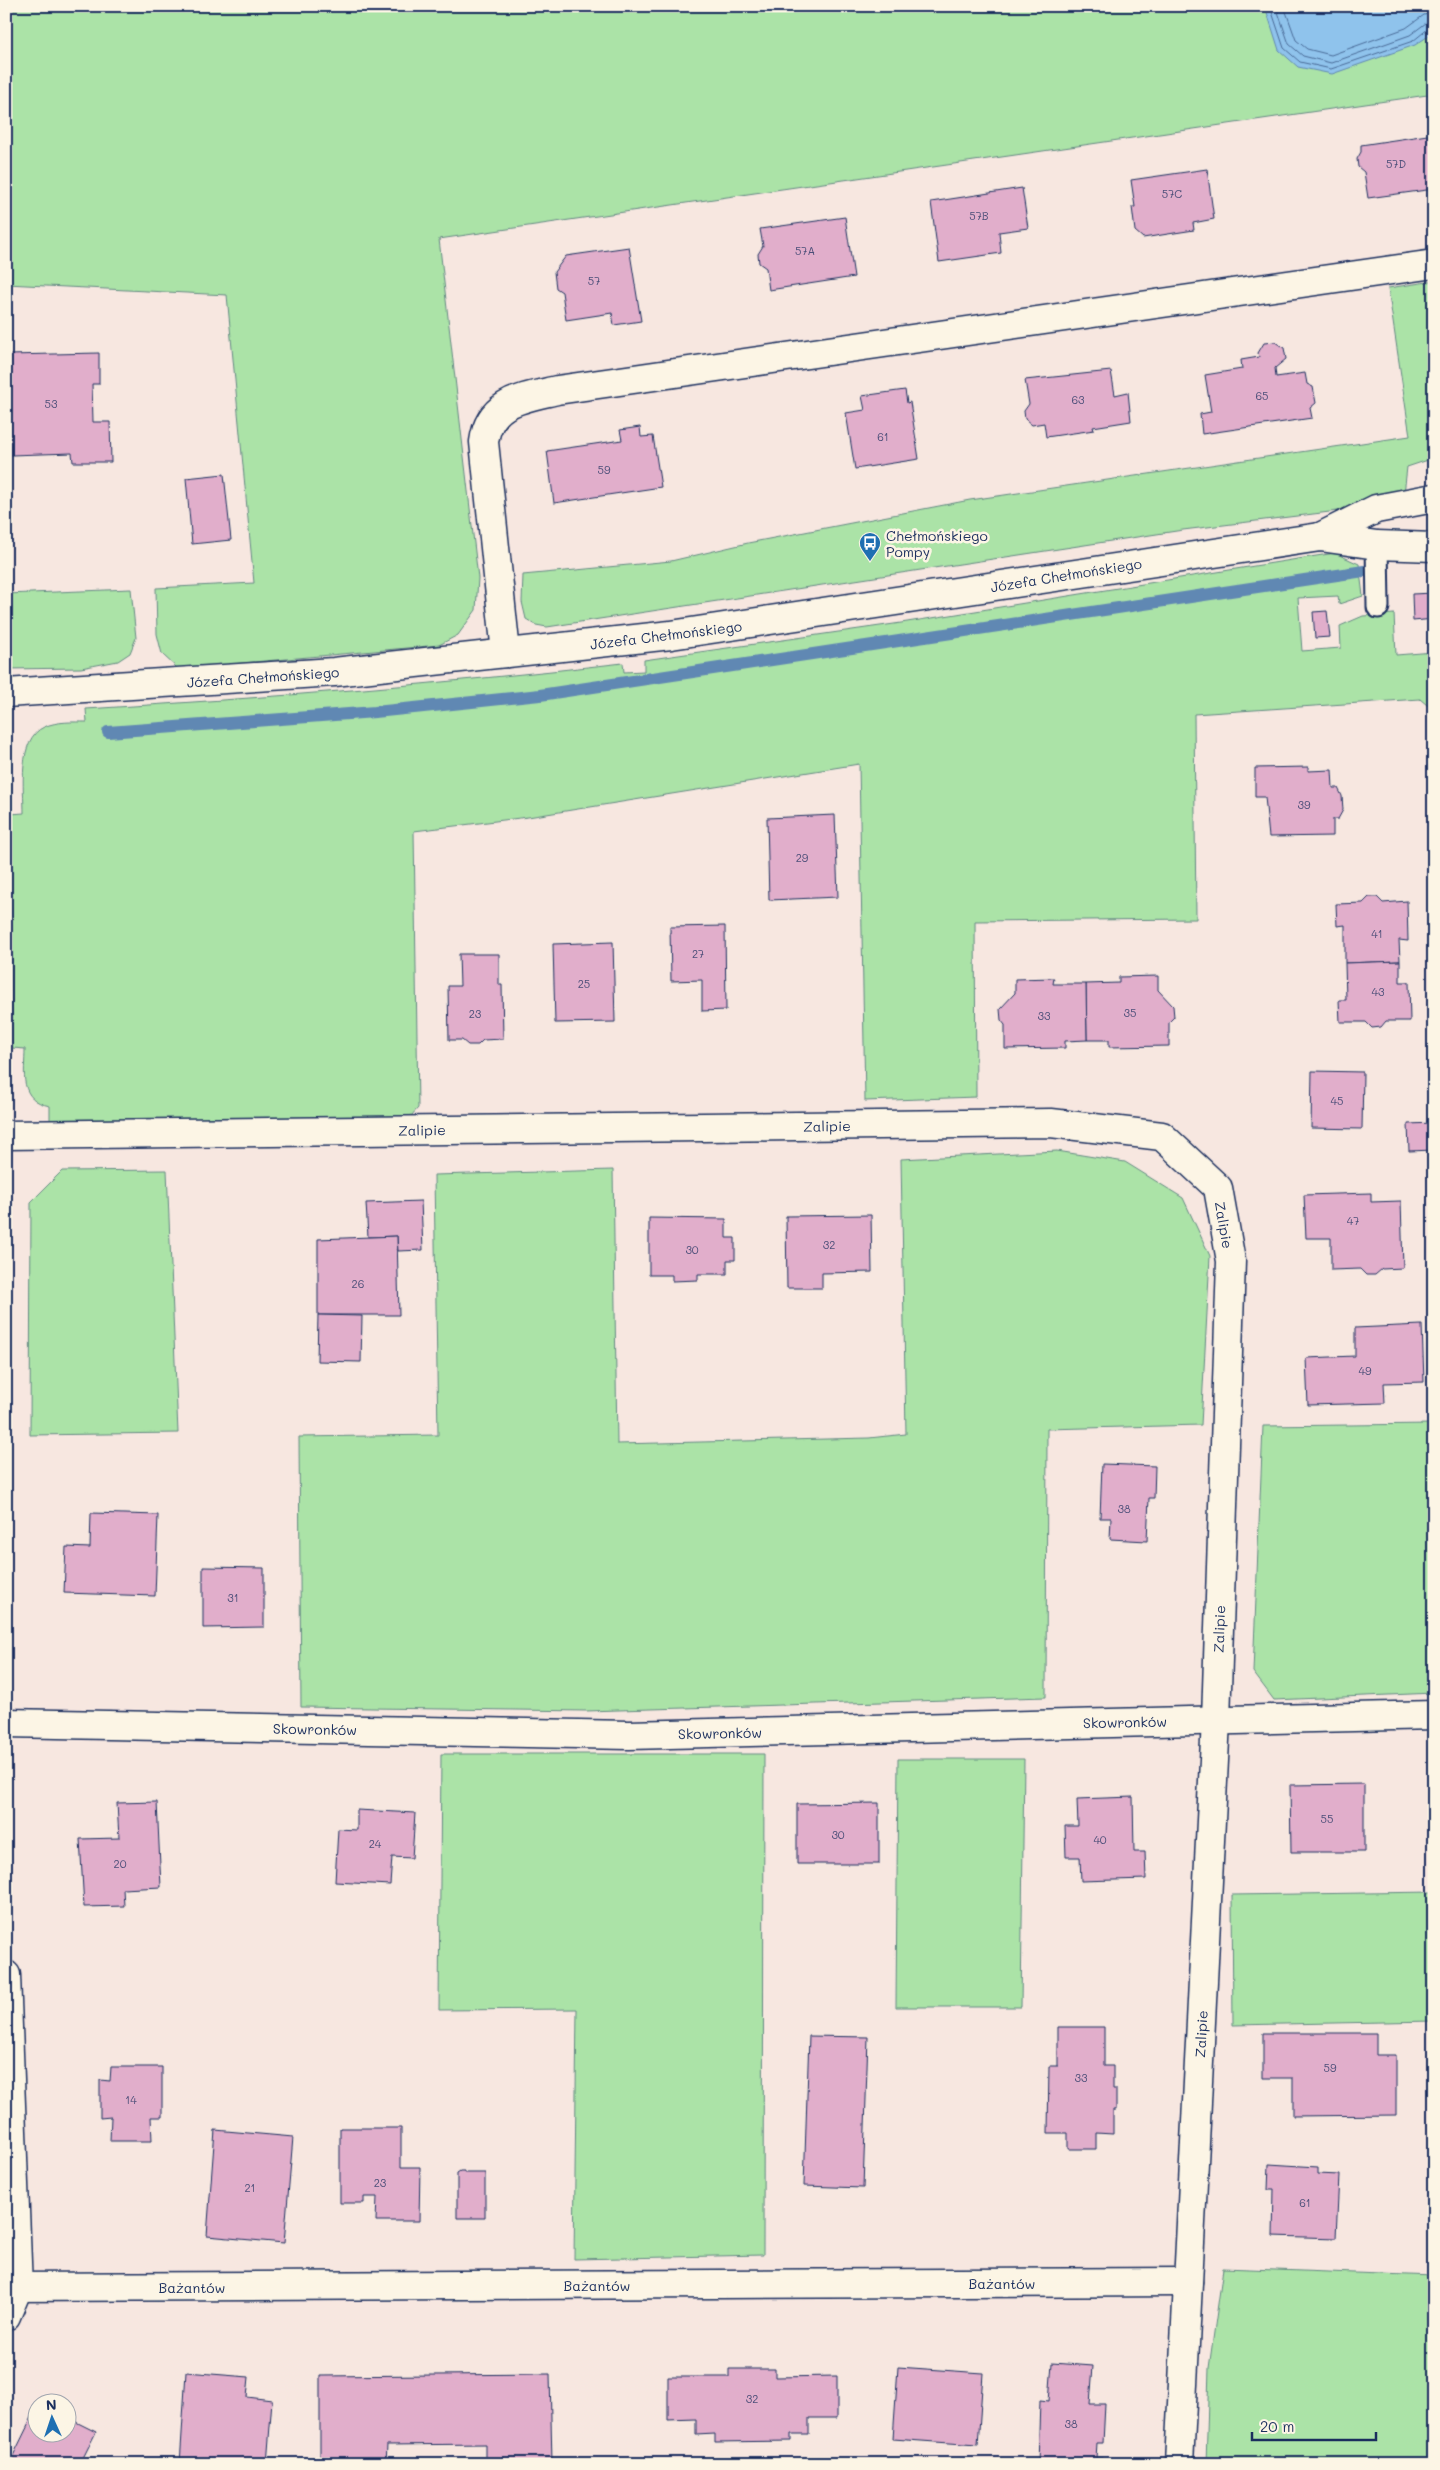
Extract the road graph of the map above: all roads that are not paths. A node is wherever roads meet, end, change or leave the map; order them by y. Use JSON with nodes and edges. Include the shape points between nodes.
{"nodes":[{"id":1,"x":1434,"y":264,"type":"edge"},
{"id":2,"x":1434,"y":498,"type":"edge"},
{"id":3,"x":1320,"y":537,"type":"junction"},
{"id":4,"x":1377,"y":545,"type":"junction"},
{"id":5,"x":1434,"y":547,"type":"edge"},
{"id":6,"x":1378,"y":607,"type":"dead end"},
{"id":7,"x":506,"y":653,"type":"junction"},
{"id":8,"x":6,"y":693,"type":"edge"},
{"id":9,"x":6,"y":1135,"type":"edge"},
{"id":10,"x":1434,"y":1715,"type":"edge"},
{"id":11,"x":1216,"y":1720,"type":"junction"},
{"id":12,"x":6,"y":1724,"type":"edge"},
{"id":13,"x":6,"y":1974,"type":"edge"},
{"id":14,"x":1188,"y":2282,"type":"junction"},
{"id":15,"x":12,"y":2288,"type":"edge"},
{"id":16,"x":6,"y":2316,"type":"edge"},
{"id":17,"x":1179,"y":2464,"type":"edge"}],
"edges":[{"from":1,"to":7,"type":"street","via":[[557,390],[517,400],[494,415],[486,428],[484,442]]},
{"from":2,"to":3,"type":"street","name":"Józefa Chełmońskiego","via":[[1376,509]]},
{"from":3,"to":4,"type":"street","name":"Józefa Chełmońskiego"},
{"from":3,"to":7,"type":"street","name":"Józefa Chełmońskiego","via":[[792,619]]},
{"from":4,"to":5,"type":"street","name":"Józefa Chełmońskiego"},
{"from":4,"to":6,"type":"lane"},
{"from":7,"to":8,"type":"street","name":"Józefa Chełmońskiego","via":[[334,672]]},
{"from":9,"to":11,"type":"street","name":"Zalipie","via":[[1051,1123],[1162,1136],[1218,1188],[1231,1262]]},
{"from":10,"to":11,"type":"street","name":"Skowronków"},
{"from":11,"to":12,"type":"street","name":"Skowronków","via":[[629,1735]]},
{"from":11,"to":14,"type":"street","name":"Zalipie"},
{"from":13,"to":15,"type":"street"},
{"from":14,"to":15,"type":"street","name":"Bażantów"},
{"from":14,"to":17,"type":"street","name":"Zalipie"},
{"from":15,"to":16,"type":"street"}]}
